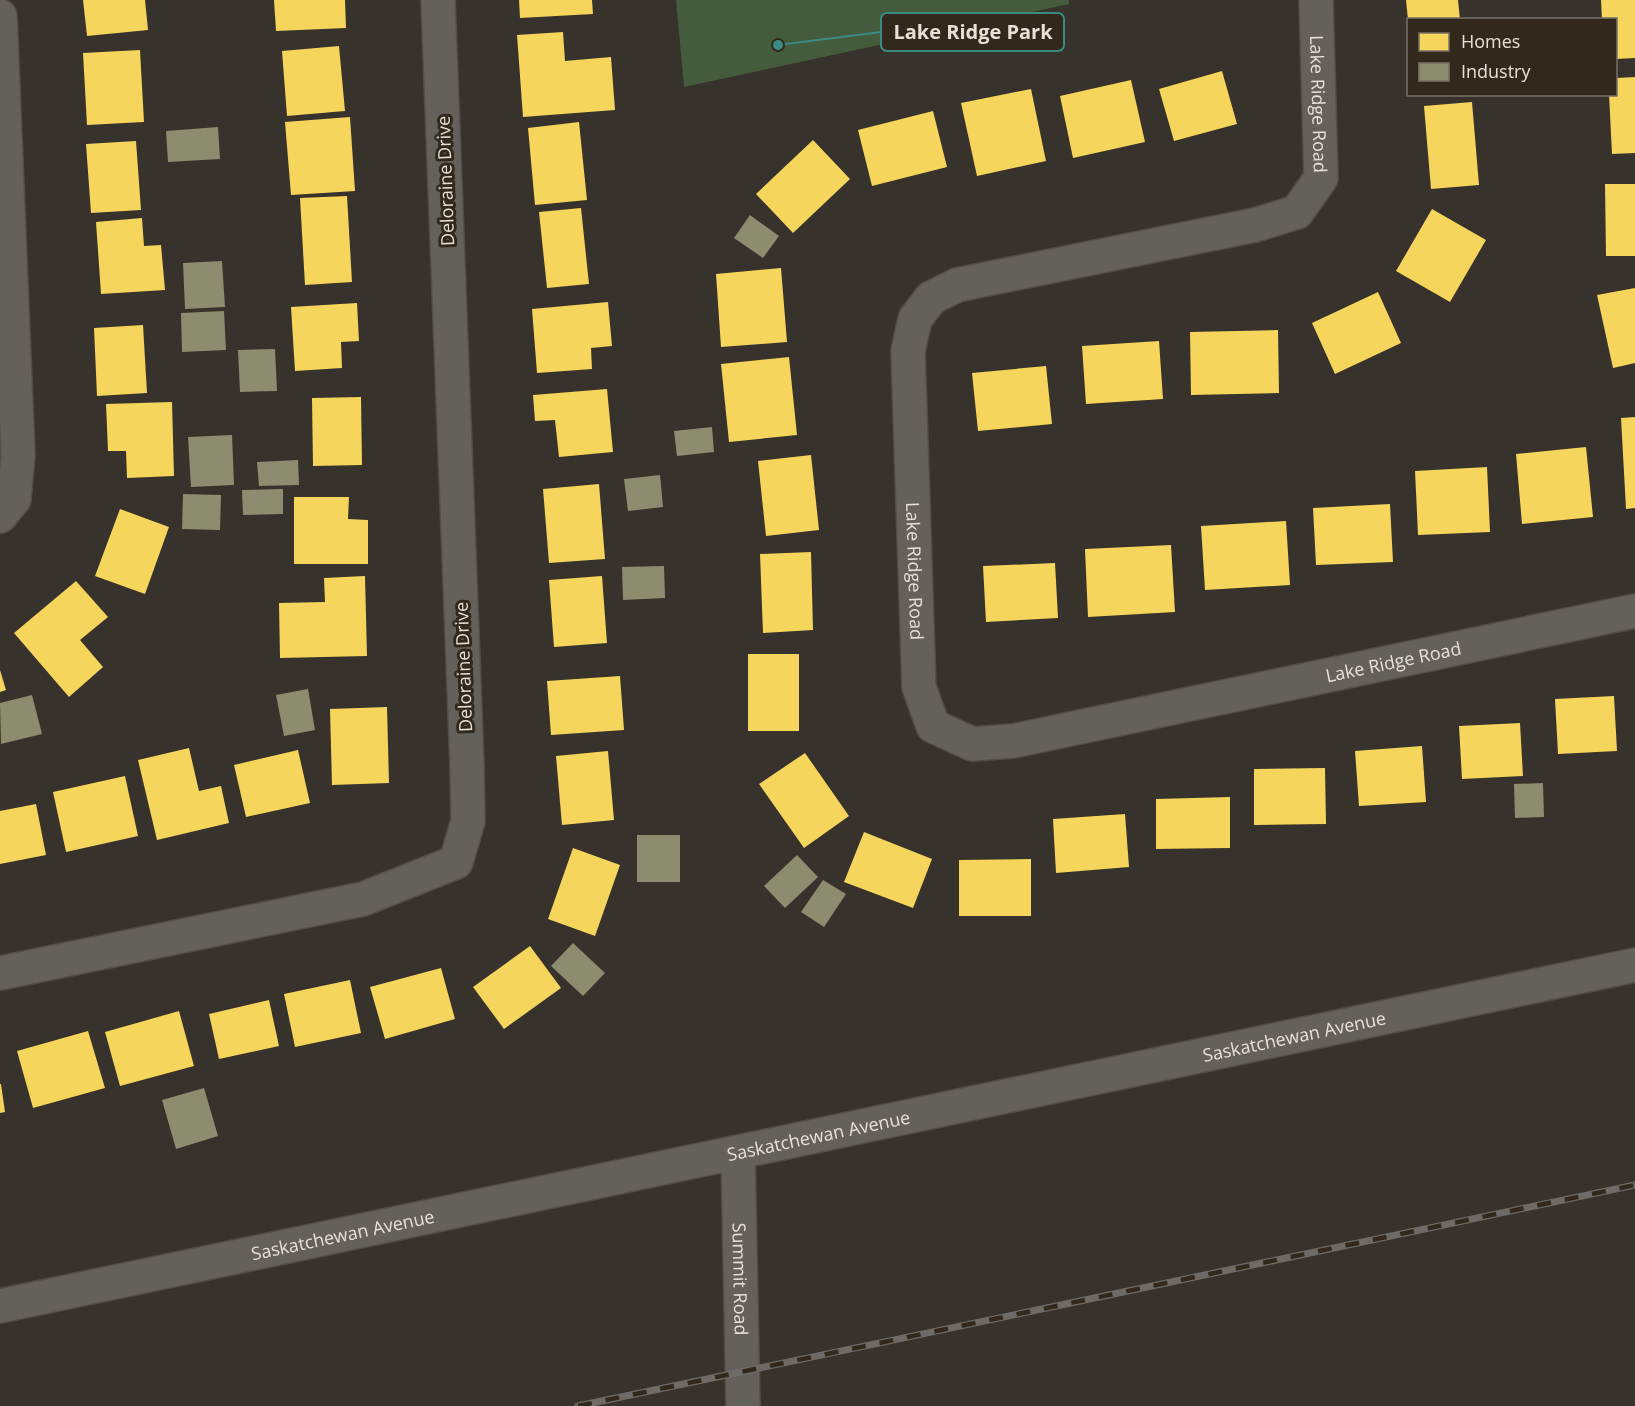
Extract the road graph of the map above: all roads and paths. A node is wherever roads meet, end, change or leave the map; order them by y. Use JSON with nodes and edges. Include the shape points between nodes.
{"nodes":[{"id":1,"x":438,"y":0,"type":"edge"},
{"id":2,"x":1316,"y":0,"type":"edge"},
{"id":3,"x":0,"y":16,"type":"edge"},
{"id":4,"x":0,"y":516,"type":"edge"},
{"id":5,"x":1635,"y":611,"type":"edge"},
{"id":6,"x":1635,"y":964,"type":"edge"},
{"id":7,"x":0,"y":974,"type":"edge"},
{"id":8,"x":738,"y":1153,"type":"junction"},
{"id":9,"x":0,"y":1306,"type":"edge"},
{"id":10,"x":743,"y":1406,"type":"edge"}],
"edges":[{"from":1,"to":7,"type":"street","name":"Deloraine Drive","via":[[468,820],[456,862],[363,899]]},
{"from":2,"to":5,"type":"street","name":"Lake Ridge Road","via":[[1321,178],[1297,212],[1255,225],[957,285],[931,298],[915,319],[908,351],[919,687],[933,726],[972,744],[1013,741]]},
{"from":3,"to":4,"type":"street","via":[[18,455],[14,499]]},
{"from":6,"to":8,"type":"street","name":"Saskatchewan Avenue"},
{"from":8,"to":9,"type":"street","name":"Saskatchewan Avenue"},
{"from":8,"to":10,"type":"street","name":"Summit Road"}]}
